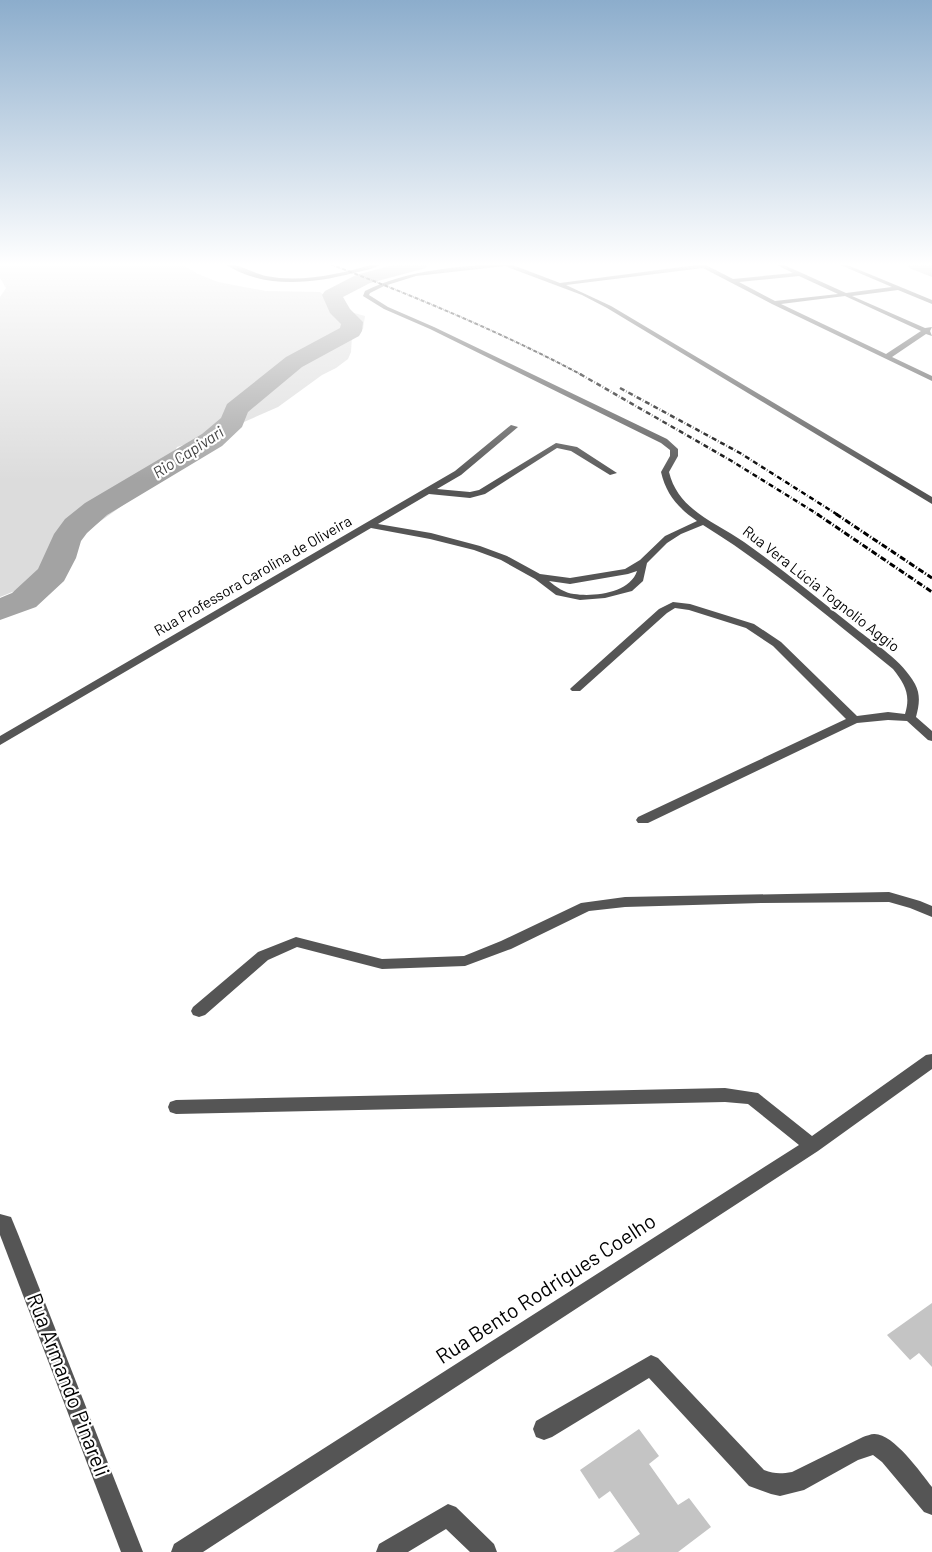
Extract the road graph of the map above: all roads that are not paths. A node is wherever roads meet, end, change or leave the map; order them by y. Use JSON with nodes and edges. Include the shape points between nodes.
{"nodes":[{"id":1,"x":449,"y":336,"type":"edge"},
{"id":2,"x":655,"y":336,"type":"edge"},
{"id":3,"x":844,"y":336,"type":"edge"},
{"id":4,"x":923,"y":336,"type":"edge"},
{"id":5,"x":887,"y":357,"type":"junction"},
{"id":6,"x":932,"y":379,"type":"edge"},
{"id":7,"x":514,"y":427,"type":"dead end"},
{"id":8,"x":613,"y":473,"type":"dead end"},
{"id":9,"x":428,"y":491,"type":"junction"},
{"id":10,"x":932,"y":501,"type":"edge"},
{"id":11,"x":703,"y":522,"type":"junction"},
{"id":12,"x":370,"y":525,"type":"junction"},
{"id":13,"x":643,"y":564,"type":"junction"},
{"id":14,"x":538,"y":577,"type":"junction"},
{"id":15,"x":576,"y":689,"type":"dead end"},
{"id":16,"x":910,"y":718,"type":"junction"},
{"id":17,"x":854,"y":720,"type":"junction"},
{"id":18,"x":932,"y":737,"type":"edge"},
{"id":19,"x":0,"y":741,"type":"edge"},
{"id":20,"x":643,"y":820,"type":"dead end"},
{"id":21,"x":932,"y":912,"type":"edge"},
{"id":22,"x":199,"y":1011,"type":"dead end"},
{"id":23,"x":932,"y":1060,"type":"edge"},
{"id":24,"x":176,"y":1107,"type":"dead end"},
{"id":25,"x":812,"y":1146,"type":"junction"},
{"id":26,"x":0,"y":1222,"type":"edge"},
{"id":27,"x":544,"y":1429,"type":"dead end"},
{"id":28,"x":932,"y":1504,"type":"edge"},
{"id":29,"x":132,"y":1552,"type":"edge"},
{"id":30,"x":182,"y":1552,"type":"edge"},
{"id":31,"x":387,"y":1552,"type":"edge"},
{"id":32,"x":486,"y":1552,"type":"edge"}],
"edges":[{"from":1,"to":11,"type":"street","name":"Rua Vera Lúcia Tognolio Aggio","via":[[664,440],[674,449],[674,456],[665,472],[670,486],[679,502]]},
{"from":2,"to":10,"type":"street"},
{"from":3,"to":5,"type":"street"},
{"from":4,"to":5,"type":"street"},
{"from":5,"to":6,"type":"street"},
{"from":7,"to":9,"type":"street","name":"Rua Professora Carolina de Oliveira","via":[[458,474]]},
{"from":8,"to":9,"type":"street","via":[[574,449],[556,445],[476,494]]},
{"from":9,"to":12,"type":"street","name":"Rua Professora Carolina de Oliveira"},
{"from":11,"to":13,"type":"street","via":[[665,540]]},
{"from":11,"to":16,"type":"street","name":"Rua Vera Lúcia Tognolio Aggio","via":[[739,542],[897,666],[915,700]]},
{"from":12,"to":14,"type":"street","via":[[477,548],[504,558]]},
{"from":12,"to":19,"type":"street","name":"Rua Professora Carolina de Oliveira"},
{"from":13,"to":14,"type":"street","via":[[628,572],[584,580],[558,581]]},
{"from":13,"to":14,"type":"street","via":[[635,585],[599,596],[573,597],[560,593]]},
{"from":15,"to":17,"type":"street","via":[[663,611],[680,605],[750,626],[764,634]]},
{"from":16,"to":17,"type":"street","via":[[888,716]]},
{"from":16,"to":18,"type":"street"},
{"from":17,"to":20,"type":"street"},
{"from":21,"to":22,"type":"street","via":[[889,897],[625,902],[586,906],[506,945],[464,960],[382,964],[296,942],[264,956]]},
{"from":23,"to":25,"type":"street","name":"Rua Bento Rodrigues Coelho"},
{"from":24,"to":25,"type":"street","via":[[725,1095],[752,1098]]},
{"from":25,"to":30,"type":"street","name":"Rua Bento Rodrigues Coelho"},
{"from":26,"to":29,"type":"street","name":"Rua Armando Pinareli","via":[[4,1223],[9,1234]]},
{"from":27,"to":28,"type":"street","via":[[651,1364],[757,1478],[778,1485],[798,1481],[860,1446],[875,1444],[890,1454]]},
{"from":31,"to":32,"type":"street","via":[[448,1515]]}]}
